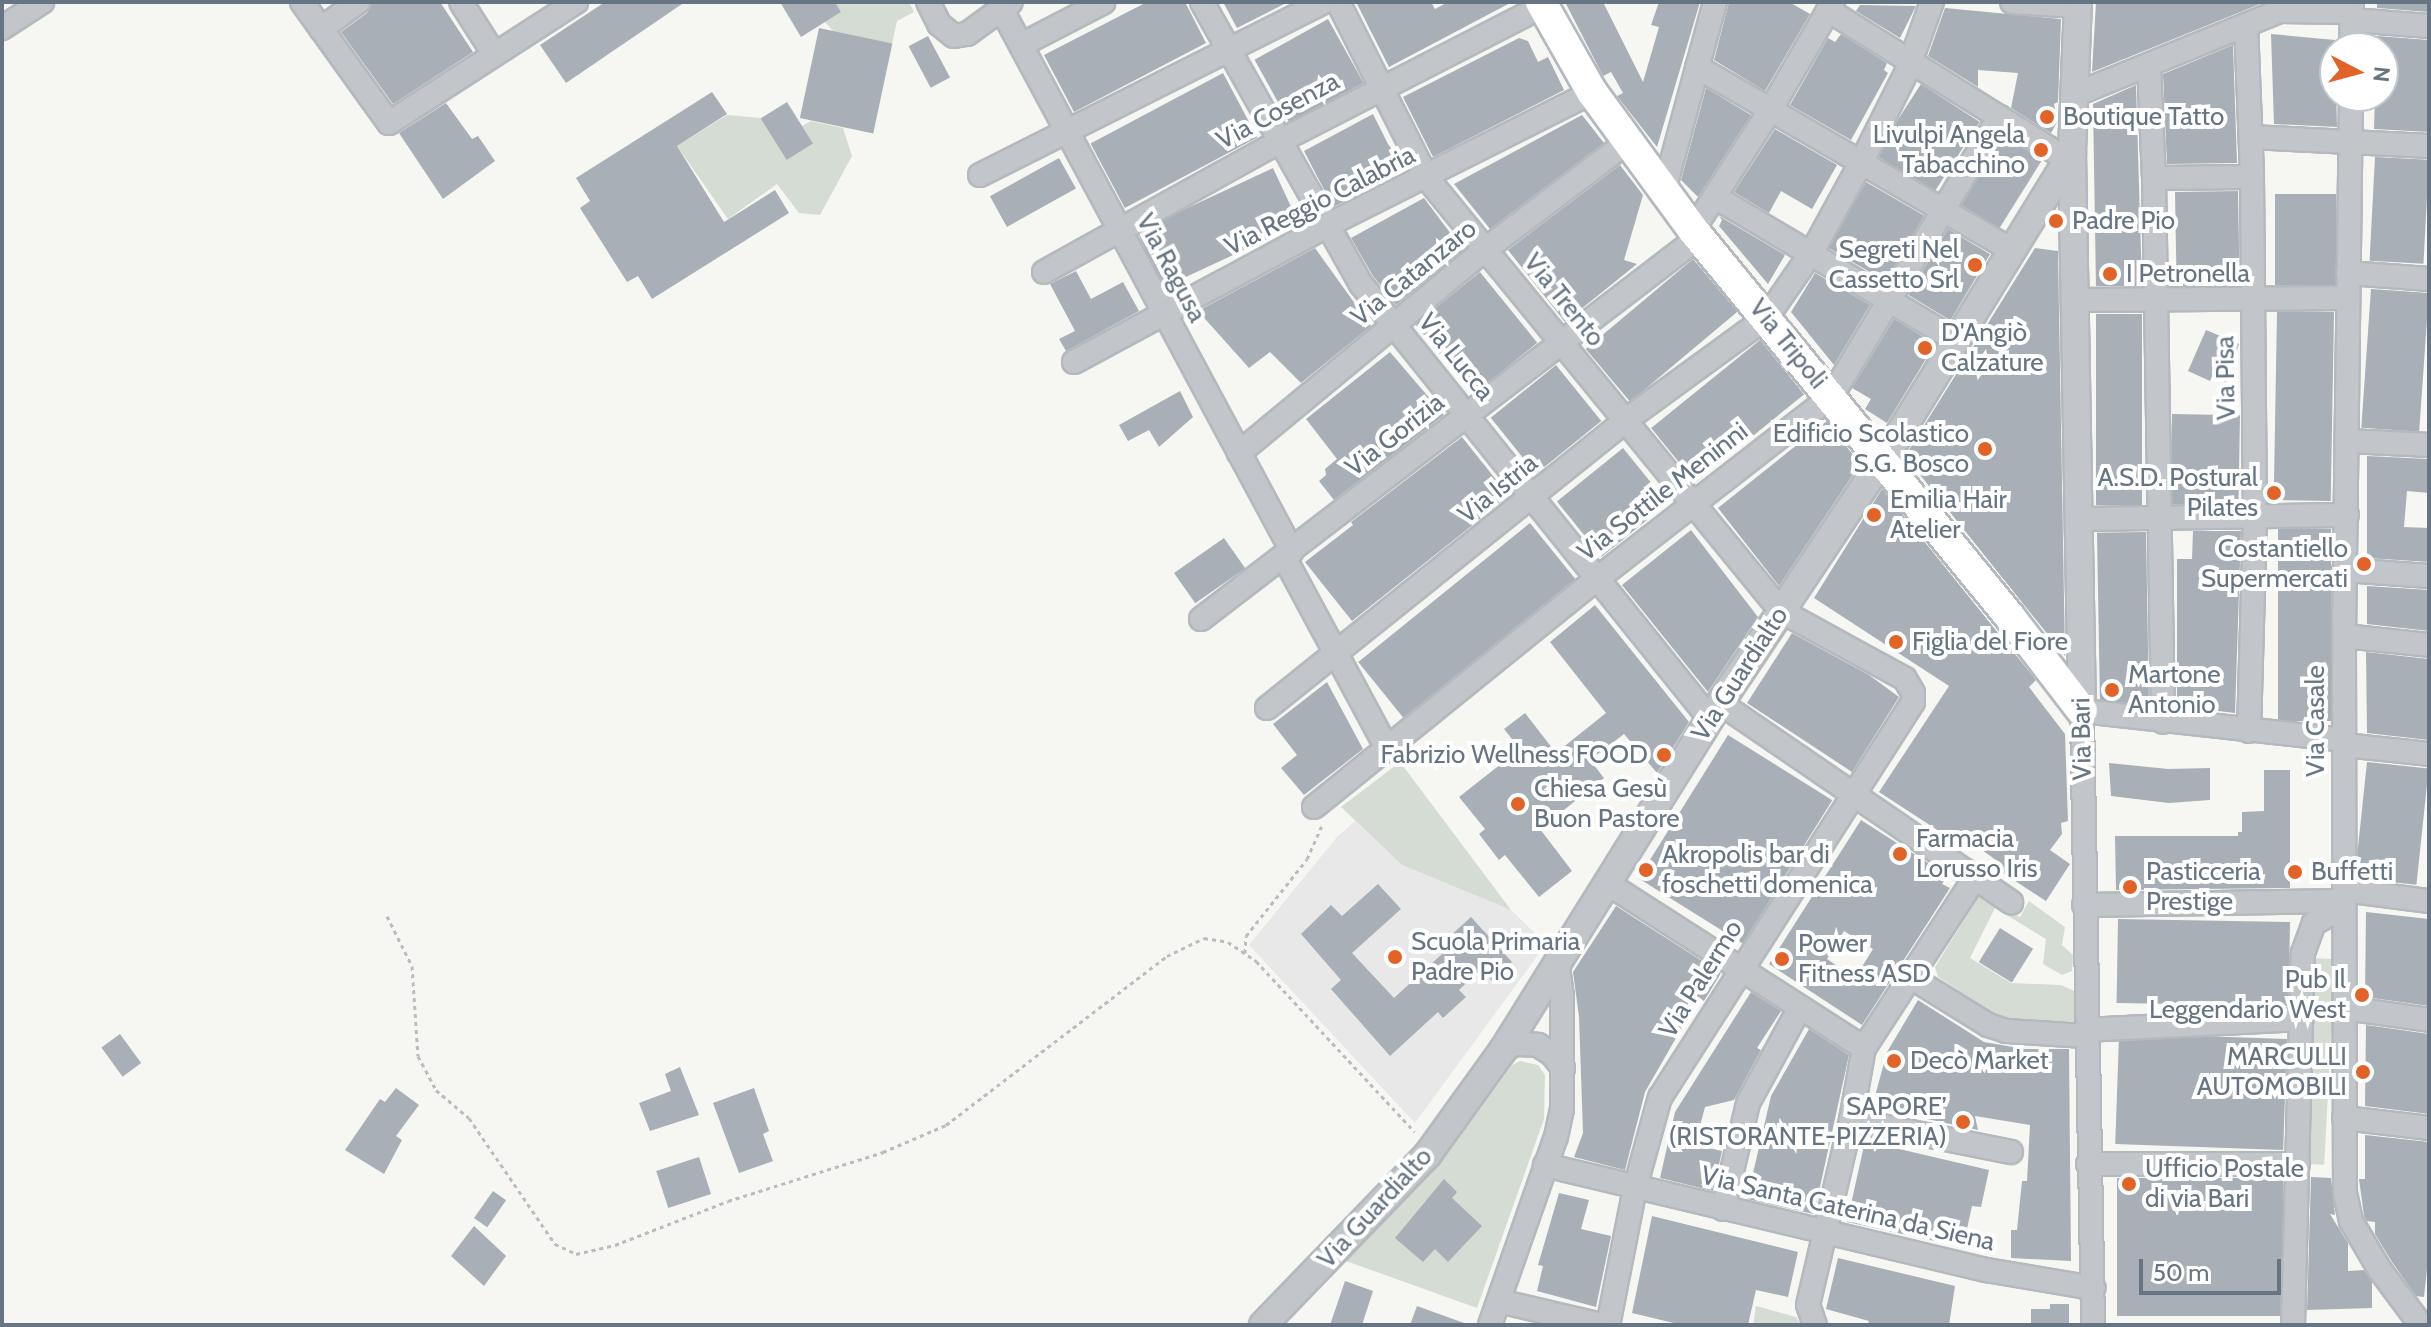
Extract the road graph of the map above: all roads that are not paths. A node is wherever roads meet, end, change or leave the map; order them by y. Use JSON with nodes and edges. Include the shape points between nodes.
{"nodes":[{"id":1,"x":42,"y":2,"type":"edge"},
{"id":2,"x":302,"y":2,"type":"edge"},
{"id":3,"x":358,"y":2,"type":"edge"},
{"id":4,"x":461,"y":2,"type":"edge"},
{"id":5,"x":576,"y":2,"type":"edge"},
{"id":6,"x":928,"y":2,"type":"edge"},
{"id":7,"x":1104,"y":2,"type":"edge"},
{"id":8,"x":1202,"y":2,"type":"edge"},
{"id":9,"x":1324,"y":2,"type":"edge"},
{"id":10,"x":1338,"y":2,"type":"edge"},
{"id":11,"x":1715,"y":2,"type":"edge"},
{"id":12,"x":1932,"y":2,"type":"edge"},
{"id":13,"x":2012,"y":2,"type":"edge"},
{"id":14,"x":1542,"y":4,"type":"edge"},
{"id":15,"x":2078,"y":4,"type":"edge"},
{"id":16,"x":1006,"y":6,"type":"edge"},
{"id":17,"x":1831,"y":6,"type":"edge"},
{"id":18,"x":2352,"y":11,"type":"edge"},
{"id":19,"x":2246,"y":25,"type":"junction"},
{"id":20,"x":2429,"y":26,"type":"edge"},
{"id":21,"x":2,"y":28,"type":"edge"},
{"id":22,"x":321,"y":29,"type":"junction"},
{"id":23,"x":2351,"y":32,"type":"edge"},
{"id":24,"x":1021,"y":45,"type":"junction"},
{"id":25,"x":1228,"y":49,"type":"junction"},
{"id":26,"x":494,"y":54,"type":"junction"},
{"id":27,"x":1910,"y":63,"type":"junction"},
{"id":28,"x":2149,"y":65,"type":"junction"},
{"id":29,"x":1697,"y":67,"type":"junction"},
{"id":30,"x":1382,"y":87,"type":"junction"},
{"id":31,"x":1592,"y":92,"type":"junction"},
{"id":32,"x":2074,"y":95,"type":"junction"},
{"id":33,"x":1771,"y":109,"type":"junction"},
{"id":34,"x":2351,"y":112,"type":"edge"},
{"id":35,"x":1999,"y":117,"type":"junction"},
{"id":36,"x":1066,"y":130,"type":"junction"},
{"id":37,"x":2251,"y":137,"type":"junction"},
{"id":38,"x":2350,"y":140,"type":"junction"},
{"id":39,"x":1280,"y":141,"type":"junction"},
{"id":40,"x":1629,"y":141,"type":"junction"},
{"id":41,"x":2429,"y":146,"type":"edge"},
{"id":42,"x":2070,"y":156,"type":"junction"},
{"id":43,"x":1862,"y":161,"type":"junction"},
{"id":44,"x":980,"y":175,"type":"dead end"},
{"id":45,"x":2252,"y":177,"type":"junction"},
{"id":46,"x":1427,"y":178,"type":"junction"},
{"id":47,"x":2154,"y":178,"type":"junction"},
{"id":48,"x":1664,"y":190,"type":"junction"},
{"id":49,"x":1715,"y":197,"type":"junction"},
{"id":50,"x":1943,"y":209,"type":"junction"},
{"id":51,"x":1328,"y":225,"type":"junction"},
{"id":52,"x":1119,"y":230,"type":"junction"},
{"id":53,"x":1696,"y":234,"type":"junction"},
{"id":54,"x":1486,"y":249,"type":"junction"},
{"id":55,"x":2013,"y":251,"type":"junction"},
{"id":56,"x":1812,"y":252,"type":"junction"},
{"id":57,"x":1044,"y":272,"type":"dead end"},
{"id":58,"x":2348,"y":273,"type":"junction"},
{"id":59,"x":2429,"y":279,"type":"edge"},
{"id":60,"x":2348,"y":298,"type":"junction"},
{"id":61,"x":1890,"y":299,"type":"junction"},
{"id":62,"x":2154,"y":299,"type":"junction"},
{"id":63,"x":2253,"y":299,"type":"junction"},
{"id":64,"x":2075,"y":300,"type":"junction"},
{"id":65,"x":1163,"y":314,"type":"junction"},
{"id":66,"x":1767,"y":317,"type":"junction"},
{"id":67,"x":1394,"y":325,"type":"junction"},
{"id":68,"x":1561,"y":341,"type":"junction"},
{"id":69,"x":1958,"y":341,"type":"junction"},
{"id":70,"x":1074,"y":362,"type":"dead end"},
{"id":71,"x":1831,"y":397,"type":"junction"},
{"id":72,"x":1467,"y":415,"type":"junction"},
{"id":73,"x":1626,"y":420,"type":"junction"},
{"id":74,"x":2348,"y":441,"type":"junction"},
{"id":75,"x":2429,"y":445,"type":"edge"},
{"id":76,"x":1239,"y":453,"type":"junction"},
{"id":77,"x":1882,"y":461,"type":"junction"},
{"id":78,"x":1534,"y":498,"type":"junction"},
{"id":79,"x":1693,"y":503,"type":"junction"},
{"id":80,"x":2347,"y":515,"type":"junction"},
{"id":81,"x":2255,"y":517,"type":"junction"},
{"id":82,"x":2158,"y":518,"type":"junction"},
{"id":83,"x":2080,"y":519,"type":"junction"},
{"id":84,"x":1288,"y":554,"type":"junction"},
{"id":85,"x":2344,"y":570,"type":"junction"},
{"id":86,"x":2429,"y":576,"type":"edge"},
{"id":87,"x":1597,"y":579,"type":"junction"},
{"id":88,"x":1781,"y":611,"type":"junction"},
{"id":89,"x":1201,"y":619,"type":"dead end"},
{"id":90,"x":2344,"y":636,"type":"junction"},
{"id":91,"x":2429,"y":645,"type":"edge"},
{"id":92,"x":1335,"y":654,"type":"junction"},
{"id":93,"x":1267,"y":708,"type":"dead end"},
{"id":94,"x":1715,"y":711,"type":"junction"},
{"id":95,"x":2082,"y":711,"type":"junction"},
{"id":96,"x":2163,"y":722,"type":"junction"},
{"id":97,"x":2249,"y":731,"type":"junction"},
{"id":98,"x":2344,"y":743,"type":"junction"},
{"id":99,"x":1387,"y":748,"type":"junction"},
{"id":100,"x":2429,"y":754,"type":"edge"},
{"id":101,"x":1852,"y":796,"type":"junction"},
{"id":102,"x":1314,"y":807,"type":"dead end"},
{"id":103,"x":1975,"y":878,"type":"junction"},
{"id":104,"x":1610,"y":885,"type":"junction"},
{"id":105,"x":2344,"y":899,"type":"junction"},
{"id":106,"x":2429,"y":901,"type":"edge"},
{"id":107,"x":2011,"y":902,"type":"dead end"},
{"id":108,"x":2084,"y":905,"type":"junction"},
{"id":109,"x":1558,"y":966,"type":"junction"},
{"id":110,"x":1740,"y":968,"type":"junction"},
{"id":111,"x":1909,"y":976,"type":"junction"},
{"id":112,"x":2345,"y":1008,"type":"junction"},
{"id":113,"x":1799,"y":1009,"type":"junction"},
{"id":114,"x":2302,"y":1019,"type":"junction"},
{"id":115,"x":2429,"y":1020,"type":"edge"},
{"id":116,"x":2086,"y":1033,"type":"junction"},
{"id":117,"x":1864,"y":1048,"type":"junction"},
{"id":118,"x":1503,"y":1050,"type":"junction"},
{"id":119,"x":1563,"y":1068,"type":"junction"},
{"id":120,"x":2344,"y":1118,"type":"junction"},
{"id":121,"x":1851,"y":1120,"type":"junction"},
{"id":122,"x":2429,"y":1128,"type":"edge"},
{"id":123,"x":2011,"y":1152,"type":"dead end"},
{"id":124,"x":2088,"y":1164,"type":"junction"},
{"id":125,"x":2298,"y":1164,"type":"junction"},
{"id":126,"x":1545,"y":1165,"type":"junction"},
{"id":127,"x":1635,"y":1188,"type":"junction"},
{"id":128,"x":1723,"y":1209,"type":"junction"},
{"id":129,"x":1822,"y":1232,"type":"junction"},
{"id":130,"x":2093,"y":1288,"type":"junction"},
{"id":131,"x":1499,"y":1301,"type":"junction"},
{"id":132,"x":1812,"y":1315,"type":"edge"},
{"id":133,"x":1263,"y":1325,"type":"edge"},
{"id":134,"x":1490,"y":1325,"type":"edge"},
{"id":135,"x":1601,"y":1325,"type":"edge"},
{"id":136,"x":1608,"y":1325,"type":"edge"},
{"id":137,"x":2093,"y":1325,"type":"edge"},
{"id":138,"x":2293,"y":1325,"type":"edge"},
{"id":139,"x":2395,"y":1325,"type":"edge"},
{"id":140,"x":2421,"y":1325,"type":"edge"},
{"id":141,"x":2429,"y":1325,"type":"edge"}],
"edges":[{"from":1,"to":21,"type":"street"},
{"from":2,"to":22,"type":"street"},
{"from":3,"to":22,"type":"street"},
{"from":4,"to":26,"type":"street"},
{"from":5,"to":26,"type":"street"},
{"from":6,"to":16,"type":"street","via":[[939,24],[954,36],[967,34]]},
{"from":7,"to":24,"type":"street"},
{"from":8,"to":25,"type":"street","name":"Via Lucca"},
{"from":9,"to":25,"type":"street"},
{"from":10,"to":30,"type":"street","name":"Via Trento"},
{"from":11,"to":29,"type":"street"},
{"from":12,"to":27,"type":"street","name":"Via Istria"},
{"from":13,"to":15,"type":"street"},
{"from":14,"to":30,"type":"street","name":"Via Cosenza"},
{"from":14,"to":31,"type":"main road","name":"Via Tripoli"},
{"from":15,"to":32,"type":"street","name":"Via Bari"},
{"from":16,"to":24,"type":"street","name":"Via Ragusa"},
{"from":17,"to":27,"type":"street"},
{"from":17,"to":33,"type":"street","name":"Via Gorizia"},
{"from":18,"to":19,"type":"street","via":[[2280,11]]},
{"from":18,"to":20,"type":"street"},
{"from":18,"to":23,"type":"street"},
{"from":19,"to":28,"type":"street"},
{"from":19,"to":37,"type":"street","name":"Via Pisa"},
{"from":22,"to":26,"type":"street","via":[[389,123]]},
{"from":24,"to":36,"type":"street","name":"Via Ragusa"},
{"from":25,"to":36,"type":"street"},
{"from":25,"to":39,"type":"street","name":"Via Lucca"},
{"from":27,"to":35,"type":"street"},
{"from":27,"to":43,"type":"street","name":"Via Istria"},
{"from":28,"to":32,"type":"street"},
{"from":28,"to":47,"type":"street"},
{"from":29,"to":33,"type":"street"},
{"from":29,"to":48,"type":"street"},
{"from":30,"to":39,"type":"street","name":"Via Cosenza"},
{"from":30,"to":46,"type":"street","name":"Via Trento"},
{"from":31,"to":40,"type":"main road","name":"Via Tripoli"},
{"from":31,"to":46,"type":"street","name":"Via Reggio Calabria"},
{"from":32,"to":42,"type":"street","name":"Via Bari"},
{"from":33,"to":43,"type":"street"},
{"from":33,"to":49,"type":"street","name":"Via Gorizia"},
{"from":34,"to":38,"type":"street","name":"Via Casale"},
{"from":35,"to":42,"type":"street"},
{"from":35,"to":50,"type":"street","name":"Via Sottile Meninni"},
{"from":36,"to":44,"type":"street"},
{"from":36,"to":52,"type":"street","name":"Via Ragusa"},
{"from":37,"to":38,"type":"street"},
{"from":37,"to":45,"type":"street","name":"Via Pisa"},
{"from":38,"to":41,"type":"street"},
{"from":38,"to":58,"type":"street","name":"Via Casale"},
{"from":39,"to":51,"type":"street","name":"Via Lucca"},
{"from":39,"to":52,"type":"street","name":"Via Cosenza"},
{"from":40,"to":48,"type":"main road","name":"Via Tripoli"},
{"from":40,"to":54,"type":"street","name":"Via Catanzaro"},
{"from":42,"to":55,"type":"street","name":"Via Guardialto"},
{"from":42,"to":64,"type":"street","name":"Via Bari"},
{"from":43,"to":50,"type":"street"},
{"from":43,"to":56,"type":"street","name":"Via Istria"},
{"from":45,"to":47,"type":"street"},
{"from":45,"to":63,"type":"street","name":"Via Pisa"},
{"from":46,"to":51,"type":"street","name":"Via Reggio Calabria"},
{"from":46,"to":54,"type":"street","name":"Via Trento"},
{"from":47,"to":62,"type":"street"},
{"from":48,"to":53,"type":"main road","name":"Via Tripoli"},
{"from":49,"to":53,"type":"street","name":"Via Gorizia"},
{"from":49,"to":56,"type":"street"},
{"from":50,"to":55,"type":"street"},
{"from":50,"to":61,"type":"street","name":"Via Sottile Meninni"},
{"from":51,"to":65,"type":"street","name":"Via Reggio Calabria"},
{"from":51,"to":67,"type":"street","name":"Via Lucca","via":[[1361,284]]},
{"from":52,"to":57,"type":"street","name":"Via Cosenza"},
{"from":52,"to":65,"type":"street","name":"Via Ragusa"},
{"from":53,"to":66,"type":"main road","name":"Via Tripoli"},
{"from":53,"to":68,"type":"street","name":"Via Gorizia"},
{"from":54,"to":67,"type":"street","name":"Via Catanzaro"},
{"from":54,"to":68,"type":"street","name":"Via Trento"},
{"from":55,"to":69,"type":"street","name":"Via Guardialto"},
{"from":56,"to":61,"type":"street"},
{"from":56,"to":66,"type":"street","name":"Via Istria"},
{"from":58,"to":59,"type":"street"},
{"from":58,"to":60,"type":"street","name":"Via Casale"},
{"from":60,"to":63,"type":"street"},
{"from":60,"to":74,"type":"street","name":"Via Casale"},
{"from":61,"to":69,"type":"street"},
{"from":61,"to":71,"type":"street","name":"Via Sottile Meninni"},
{"from":62,"to":63,"type":"street"},
{"from":62,"to":64,"type":"street"},
{"from":62,"to":82,"type":"street"},
{"from":63,"to":81,"type":"street","name":"Via Pisa"},
{"from":64,"to":83,"type":"street","name":"Via Bari"},
{"from":65,"to":70,"type":"street","name":"Via Reggio Calabria"},
{"from":65,"to":76,"type":"street","name":"Via Ragusa"},
{"from":66,"to":71,"type":"main road","name":"Via Tripoli"},
{"from":66,"to":73,"type":"street","name":"Via Istria"},
{"from":67,"to":72,"type":"street","name":"Via Lucca"},
{"from":67,"to":76,"type":"street","name":"Via Catanzaro"},
{"from":68,"to":72,"type":"street","name":"Via Gorizia"},
{"from":68,"to":73,"type":"street","name":"Via Trento"},
{"from":69,"to":77,"type":"street","name":"Via Guardialto"},
{"from":71,"to":77,"type":"main road","name":"Via Tripoli"},
{"from":71,"to":79,"type":"street","name":"Via Sottile Meninni"},
{"from":72,"to":78,"type":"street","name":"Via Lucca"},
{"from":72,"to":84,"type":"street","name":"Via Gorizia"},
{"from":73,"to":78,"type":"street","name":"Via Istria"},
{"from":73,"to":79,"type":"street","name":"Via Trento"},
{"from":74,"to":75,"type":"street"},
{"from":74,"to":80,"type":"street","name":"Via Casale"},
{"from":76,"to":84,"type":"street","name":"Via Ragusa"},
{"from":77,"to":88,"type":"street","name":"Via Guardialto"},
{"from":77,"to":95,"type":"main road","name":"Via Tripoli"},
{"from":78,"to":87,"type":"street","name":"Via Lucca"},
{"from":78,"to":92,"type":"street","name":"Via Istria"},
{"from":79,"to":87,"type":"street","name":"Via Sottile Meninni"},
{"from":79,"to":88,"type":"street","name":"Via Trento"},
{"from":80,"to":81,"type":"street"},
{"from":80,"to":85,"type":"street","name":"Via Casale"},
{"from":81,"to":82,"type":"street"},
{"from":81,"to":97,"type":"street","name":"Via Pisa"},
{"from":82,"to":83,"type":"street"},
{"from":82,"to":96,"type":"street"},
{"from":83,"to":95,"type":"street","name":"Via Bari"},
{"from":84,"to":89,"type":"street","name":"Via Gorizia"},
{"from":84,"to":92,"type":"street","name":"Via Ragusa"},
{"from":85,"to":86,"type":"street"},
{"from":85,"to":90,"type":"street","name":"Via Casale"},
{"from":87,"to":94,"type":"street","name":"Via Lucca"},
{"from":87,"to":99,"type":"street","name":"Via Sottile Meninni"},
{"from":88,"to":94,"type":"street","name":"Via Guardialto"},
{"from":88,"to":101,"type":"street","name":"Via Palermo","via":[[1905,679],[1913,693],[1913,702]]},
{"from":90,"to":91,"type":"street"},
{"from":90,"to":98,"type":"street","name":"Via Casale"},
{"from":92,"to":93,"type":"street","name":"Via Istria"},
{"from":92,"to":99,"type":"street","name":"Via Ragusa"},
{"from":94,"to":101,"type":"street","name":"Via Lucca"},
{"from":94,"to":104,"type":"street","name":"Via Guardialto"},
{"from":95,"to":96,"type":"street"},
{"from":95,"to":108,"type":"street","name":"Via Bari"},
{"from":96,"to":97,"type":"street"},
{"from":97,"to":98,"type":"street"},
{"from":98,"to":100,"type":"street"},
{"from":98,"to":105,"type":"street","name":"Via Casale"},
{"from":99,"to":102,"type":"street","name":"Via Sottile Meninni"},
{"from":101,"to":103,"type":"street","name":"Via Lucca"},
{"from":101,"to":110,"type":"street","name":"Via Palermo"},
{"from":103,"to":107,"type":"street","name":"Via Lucca"},
{"from":103,"to":111,"type":"street"},
{"from":104,"to":109,"type":"street","name":"Via Guardialto"},
{"from":104,"to":110,"type":"street"},
{"from":105,"to":106,"type":"street"},
{"from":105,"to":108,"type":"street"},
{"from":105,"to":112,"type":"street","name":"Via Casale"},
{"from":105,"to":114,"type":"street","via":[[2308,933]]},
{"from":108,"to":116,"type":"street","name":"Via Bari"},
{"from":109,"to":118,"type":"street","name":"Via Guardialto"},
{"from":109,"to":119,"type":"street"},
{"from":110,"to":113,"type":"street"},
{"from":110,"to":127,"type":"street","name":"Via Palermo","via":[[1660,1097]]},
{"from":111,"to":116,"type":"street","via":[[2006,1031]]},
{"from":111,"to":117,"type":"street"},
{"from":112,"to":115,"type":"street"},
{"from":112,"to":120,"type":"street","name":"Via Casale"},
{"from":113,"to":117,"type":"street"},
{"from":113,"to":128,"type":"street","via":[[1748,1103]]},
{"from":114,"to":116,"type":"street"},
{"from":114,"to":125,"type":"street"},
{"from":116,"to":124,"type":"street","name":"Via Bari"},
{"from":117,"to":121,"type":"street"},
{"from":118,"to":119,"type":"street","via":[[1515,1044],[1538,1045]]},
{"from":118,"to":133,"type":"street","name":"Via Guardialto","via":[[1434,1146]]},
{"from":119,"to":126,"type":"street","via":[[1562,1109]]},
{"from":120,"to":122,"type":"street"},
{"from":120,"to":140,"type":"street","name":"Via Casale","via":[[2345,1193],[2351,1221]]},
{"from":121,"to":123,"type":"street"},
{"from":121,"to":129,"type":"street"},
{"from":124,"to":125,"type":"street"},
{"from":124,"to":130,"type":"street","name":"Via Bari"},
{"from":125,"to":138,"type":"street"},
{"from":126,"to":127,"type":"street","name":"Via Santa Caterina da Siena"},
{"from":126,"to":131,"type":"street"},
{"from":127,"to":128,"type":"street","name":"Via Santa Caterina da Siena"},
{"from":127,"to":136,"type":"street","name":"Via Palermo"},
{"from":128,"to":129,"type":"street","name":"Via Santa Caterina da Siena"},
{"from":129,"to":130,"type":"street","name":"Via Santa Caterina da Siena","via":[[1986,1270]]},
{"from":129,"to":132,"type":"street"},
{"from":130,"to":137,"type":"street","name":"Via Bari"},
{"from":131,"to":134,"type":"street"},
{"from":131,"to":135,"type":"street"},
{"from":139,"to":140,"type":"street"},
{"from":140,"to":141,"type":"street"}]}
